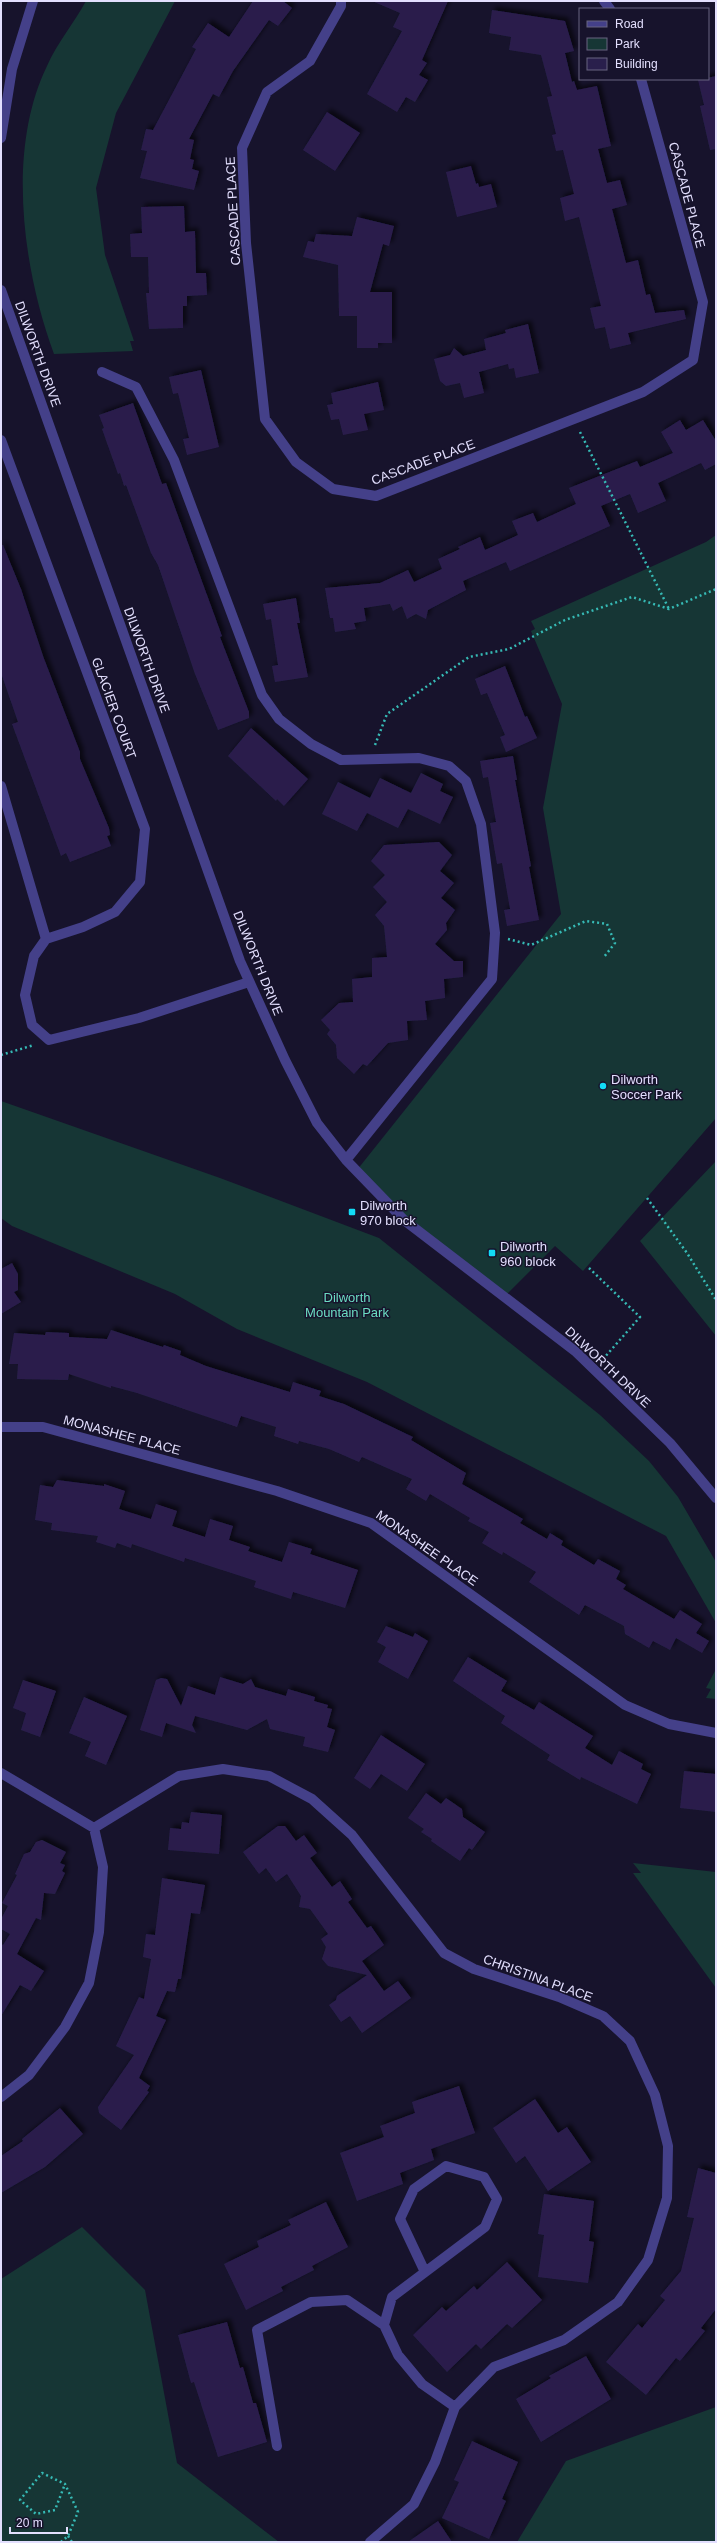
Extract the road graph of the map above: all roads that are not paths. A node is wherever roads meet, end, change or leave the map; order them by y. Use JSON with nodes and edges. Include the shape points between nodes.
{"nodes":[{"id":1,"x":33,"y":1,"type":"edge"},
{"id":2,"x":341,"y":1,"type":"edge"},
{"id":3,"x":641,"y":80,"type":"edge"},
{"id":4,"x":1,"y":138,"type":"edge"},
{"id":5,"x":1,"y":290,"type":"edge"},
{"id":6,"x":102,"y":372,"type":"dead end"},
{"id":7,"x":1,"y":440,"type":"edge"},
{"id":8,"x":1,"y":786,"type":"edge"},
{"id":9,"x":46,"y":938,"type":"junction"},
{"id":10,"x":249,"y":982,"type":"junction"},
{"id":11,"x":346,"y":1160,"type":"junction"},
{"id":12,"x":1,"y":1427,"type":"edge"},
{"id":13,"x":716,"y":1498,"type":"edge"},
{"id":14,"x":716,"y":1733,"type":"edge"},
{"id":15,"x":1,"y":1773,"type":"edge"},
{"id":16,"x":94,"y":1828,"type":"junction"},
{"id":17,"x":1,"y":2097,"type":"edge"},
{"id":18,"x":425,"y":2272,"type":"junction"},
{"id":19,"x":384,"y":2325,"type":"junction"},
{"id":20,"x":454,"y":2407,"type":"junction"},
{"id":21,"x":277,"y":2446,"type":"dead end"},
{"id":22,"x":370,"y":2542,"type":"edge"}],
"edges":[{"from":1,"to":4,"type":"street","via":[[12,69]]},
{"from":2,"to":3,"type":"street","name":"CASCADE PLACE","via":[[341,6],[310,61],[267,92],[242,148],[246,243],[265,419],[296,462],[333,489],[376,496],[643,392],[693,360],[703,302]]},
{"from":5,"to":10,"type":"street","name":"DILWORTH DRIVE"},
{"from":6,"to":11,"type":"street","via":[[136,387],[174,460],[262,696],[279,719],[311,744],[341,760],[419,758],[449,766],[466,781],[481,824],[495,933],[492,979]]},
{"from":7,"to":9,"type":"street","name":"GLACIER COURT","via":[[145,829],[140,882],[115,912],[83,927]]},
{"from":8,"to":9,"type":"street"},
{"from":9,"to":10,"type":"street","via":[[34,956],[25,995],[32,1025],[49,1040],[139,1018]]},
{"from":10,"to":11,"type":"street","name":"DILWORTH DRIVE","via":[[317,1123]]},
{"from":11,"to":13,"type":"street","name":"DILWORTH DRIVE","via":[[404,1220],[575,1351],[670,1443]]},
{"from":12,"to":14,"type":"street","name":"MONASHEE PLACE","via":[[43,1427],[276,1491],[371,1523],[625,1704],[669,1724]]},
{"from":15,"to":16,"type":"street"},
{"from":16,"to":17,"type":"street","via":[[103,1867],[99,1932],[89,1983],[65,2028],[29,2075]]},
{"from":16,"to":20,"type":"street","name":"CHRISTINA PLACE","via":[[179,1776],[223,1769],[269,1776],[312,1799],[352,1835],[444,1953],[474,1969],[559,1996],[604,2016],[630,2041],[656,2095],[668,2146],[668,2198],[648,2260],[618,2302],[564,2340],[494,2367]]},
{"from":18,"to":18,"type":"street","via":[[485,2227],[497,2199],[484,2177],[446,2166],[414,2189],[400,2219]]},
{"from":18,"to":19,"type":"street","via":[[392,2297]]},
{"from":19,"to":20,"type":"street","via":[[398,2355],[422,2384]]},
{"from":19,"to":21,"type":"street","via":[[347,2300],[311,2302],[257,2330]]},
{"from":20,"to":22,"type":"street","name":"CHRISTINA PLACE","via":[[435,2462],[414,2504]]}]}
